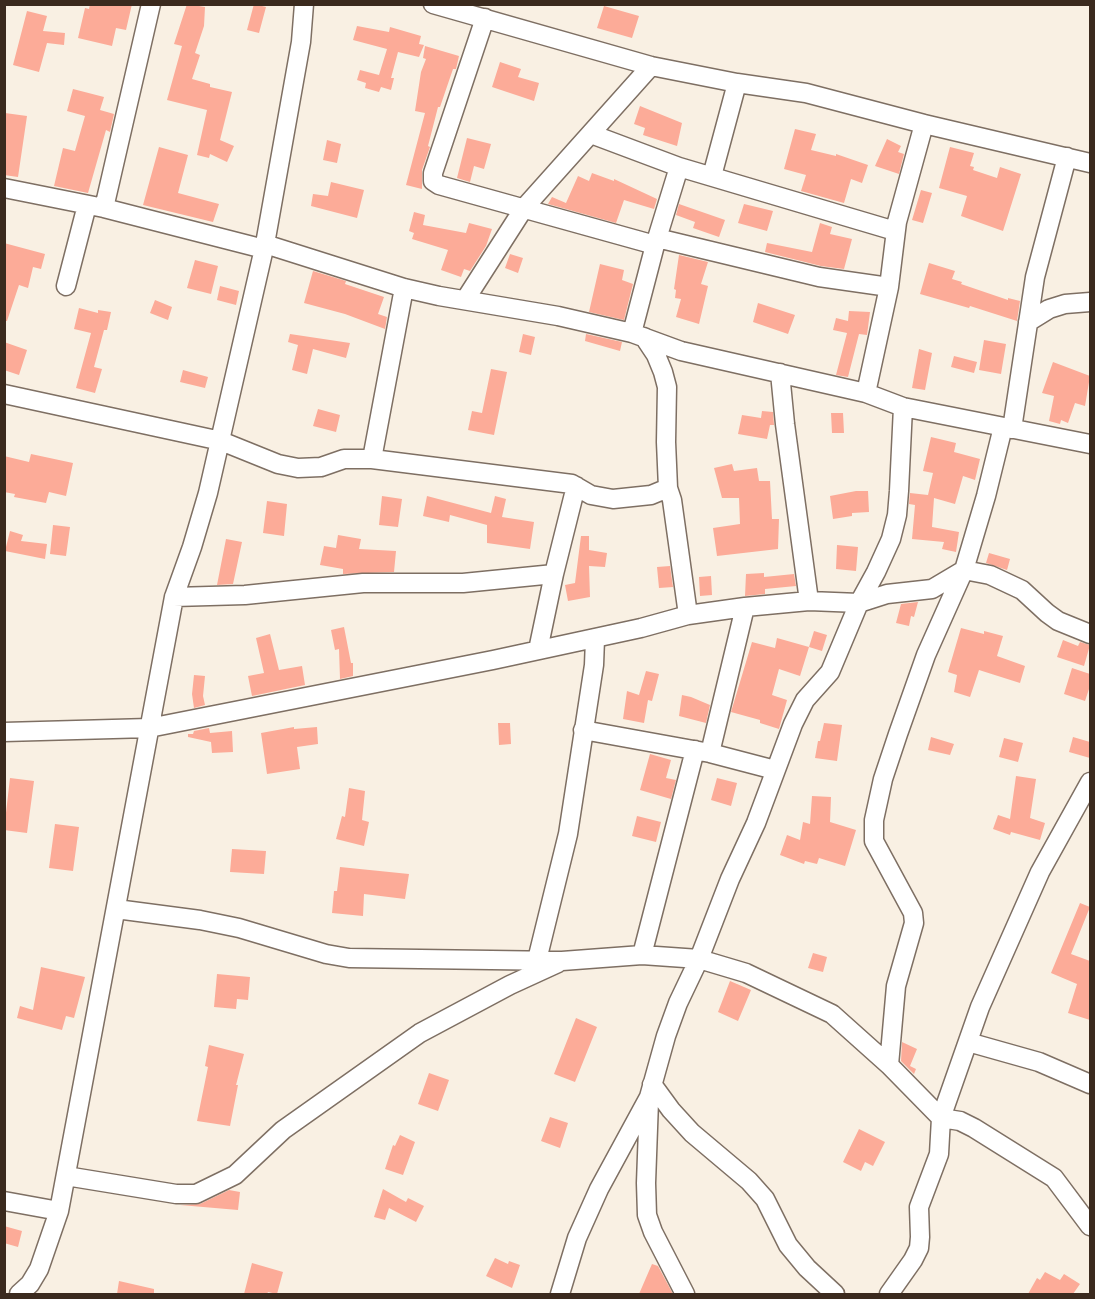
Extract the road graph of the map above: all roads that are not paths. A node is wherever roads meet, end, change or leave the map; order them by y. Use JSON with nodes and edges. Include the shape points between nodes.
{"nodes":[{"id":1,"x":150,"y":4,"type":"edge"},
{"id":2,"x":304,"y":4,"type":"edge"},
{"id":3,"x":434,"y":4,"type":"edge"},
{"id":4,"x":485,"y":18,"type":"junction"},
{"id":5,"x":651,"y":66,"type":"junction"},
{"id":6,"x":737,"y":83,"type":"junction"},
{"id":7,"x":924,"y":124,"type":"junction"},
{"id":8,"x":591,"y":134,"type":"junction"},
{"id":9,"x":1067,"y":157,"type":"junction"},
{"id":10,"x":1090,"y":163,"type":"edge"},
{"id":11,"x":679,"y":166,"type":"junction"},
{"id":12,"x":712,"y":176,"type":"junction"},
{"id":13,"x":4,"y":188,"type":"edge"},
{"id":14,"x":95,"y":207,"type":"junction"},
{"id":15,"x":524,"y":208,"type":"junction"},
{"id":16,"x":895,"y":231,"type":"junction"},
{"id":17,"x":656,"y":242,"type":"junction"},
{"id":18,"x":265,"y":246,"type":"junction"},
{"id":19,"x":66,"y":286,"type":"dead end"},
{"id":20,"x":889,"y":287,"type":"junction"},
{"id":21,"x":404,"y":288,"type":"junction"},
{"id":22,"x":465,"y":300,"type":"junction"},
{"id":23,"x":1090,"y":302,"type":"edge"},
{"id":24,"x":1028,"y":322,"type":"junction"},
{"id":25,"x":638,"y":335,"type":"junction"},
{"id":26,"x":780,"y":373,"type":"junction"},
{"id":27,"x":866,"y":393,"type":"junction"},
{"id":28,"x":4,"y":394,"type":"edge"},
{"id":29,"x":903,"y":407,"type":"junction"},
{"id":30,"x":1008,"y":428,"type":"junction"},
{"id":31,"x":221,"y":441,"type":"junction"},
{"id":32,"x":1090,"y":444,"type":"edge"},
{"id":33,"x":372,"y":459,"type":"junction"},
{"id":34,"x":576,"y":486,"type":"junction"},
{"id":35,"x":668,"y":488,"type":"junction"},
{"id":36,"x":964,"y":570,"type":"junction"},
{"id":37,"x":554,"y":574,"type":"junction"},
{"id":38,"x":174,"y":597,"type":"junction"},
{"id":39,"x":809,"y":601,"type":"junction"},
{"id":40,"x":859,"y":603,"type":"junction"},
{"id":41,"x":745,"y":607,"type":"junction"},
{"id":42,"x":688,"y":615,"type":"junction"},
{"id":43,"x":1090,"y":634,"type":"edge"},
{"id":44,"x":595,"y":639,"type":"junction"},
{"id":45,"x":538,"y":650,"type":"junction"},
{"id":46,"x":149,"y":728,"type":"junction"},
{"id":47,"x":583,"y":730,"type":"junction"},
{"id":48,"x":4,"y":732,"type":"edge"},
{"id":49,"x":703,"y":752,"type":"junction"},
{"id":50,"x":775,"y":770,"type":"junction"},
{"id":51,"x":1090,"y":782,"type":"edge"},
{"id":52,"x":116,"y":909,"type":"junction"},
{"id":53,"x":642,"y":955,"type":"junction"},
{"id":54,"x":699,"y":959,"type":"junction"},
{"id":55,"x":537,"y":960,"type":"junction"},
{"id":56,"x":562,"y":961,"type":"junction"},
{"id":57,"x":968,"y":1042,"type":"junction"},
{"id":58,"x":889,"y":1065,"type":"junction"},
{"id":59,"x":1090,"y":1084,"type":"edge"},
{"id":60,"x":650,"y":1090,"type":"junction"},
{"id":61,"x":941,"y":1118,"type":"junction"},
{"id":62,"x":66,"y":1176,"type":"junction"},
{"id":63,"x":4,"y":1201,"type":"edge"},
{"id":64,"x":59,"y":1211,"type":"junction"},
{"id":65,"x":1090,"y":1226,"type":"edge"},
{"id":66,"x":19,"y":1294,"type":"edge"},
{"id":67,"x":560,"y":1294,"type":"edge"},
{"id":68,"x":685,"y":1294,"type":"edge"},
{"id":69,"x":835,"y":1294,"type":"edge"},
{"id":70,"x":889,"y":1294,"type":"edge"}],
"edges":[{"from":1,"to":14,"type":"street"},
{"from":2,"to":18,"type":"street","via":[[301,42]]},
{"from":3,"to":4,"type":"street"},
{"from":4,"to":5,"type":"street"},
{"from":4,"to":15,"type":"street","via":[[433,173],[434,181]]},
{"from":5,"to":6,"type":"street"},
{"from":5,"to":8,"type":"street"},
{"from":6,"to":7,"type":"street","via":[[814,95]]},
{"from":6,"to":12,"type":"street"},
{"from":7,"to":9,"type":"street"},
{"from":7,"to":16,"type":"street"},
{"from":8,"to":11,"type":"street"},
{"from":8,"to":15,"type":"street"},
{"from":9,"to":10,"type":"street"},
{"from":9,"to":24,"type":"street","via":[[1041,249]]},
{"from":11,"to":12,"type":"street"},
{"from":11,"to":17,"type":"street"},
{"from":12,"to":16,"type":"street"},
{"from":13,"to":14,"type":"street"},
{"from":14,"to":18,"type":"street"},
{"from":14,"to":19,"type":"street"},
{"from":15,"to":17,"type":"street"},
{"from":15,"to":22,"type":"street"},
{"from":16,"to":20,"type":"street"},
{"from":17,"to":20,"type":"street","via":[[819,277]]},
{"from":17,"to":25,"type":"street"},
{"from":18,"to":21,"type":"street"},
{"from":18,"to":31,"type":"street"},
{"from":20,"to":27,"type":"street"},
{"from":21,"to":22,"type":"street"},
{"from":21,"to":33,"type":"street"},
{"from":22,"to":25,"type":"street"},
{"from":23,"to":24,"type":"street","via":[[1049,309]]},
{"from":24,"to":30,"type":"street"},
{"from":25,"to":26,"type":"street","via":[[681,351]]},
{"from":25,"to":35,"type":"street","via":[[660,363],[667,387]]},
{"from":26,"to":27,"type":"street"},
{"from":26,"to":39,"type":"street"},
{"from":27,"to":29,"type":"street"},
{"from":28,"to":31,"type":"street"},
{"from":29,"to":30,"type":"street"},
{"from":29,"to":40,"type":"street","via":[[897,515],[884,556]]},
{"from":30,"to":32,"type":"street"},
{"from":30,"to":36,"type":"street"},
{"from":31,"to":33,"type":"street","via":[[298,468],[321,467],[344,459]]},
{"from":31,"to":38,"type":"street","via":[[204,510]]},
{"from":33,"to":34,"type":"street"},
{"from":34,"to":35,"type":"street","via":[[591,495],[612,499],[651,495]]},
{"from":34,"to":37,"type":"street"},
{"from":35,"to":42,"type":"street"},
{"from":36,"to":40,"type":"street","via":[[932,589],[886,594]]},
{"from":36,"to":43,"type":"street","via":[[990,575],[1022,590],[1047,614]]},
{"from":36,"to":58,"type":"street","via":[[926,655],[883,779],[874,820],[874,841],[913,913],[914,923],[896,986]]},
{"from":37,"to":38,"type":"street","via":[[464,583],[363,584]]},
{"from":37,"to":45,"type":"street"},
{"from":38,"to":46,"type":"street"},
{"from":39,"to":40,"type":"street"},
{"from":39,"to":41,"type":"street"},
{"from":40,"to":50,"type":"street","via":[[830,672],[805,700]]},
{"from":41,"to":42,"type":"street"},
{"from":41,"to":49,"type":"street"},
{"from":42,"to":44,"type":"street"},
{"from":44,"to":45,"type":"street"},
{"from":44,"to":47,"type":"street"},
{"from":45,"to":46,"type":"street"},
{"from":46,"to":48,"type":"street"},
{"from":46,"to":52,"type":"street"},
{"from":47,"to":49,"type":"street"},
{"from":47,"to":55,"type":"street","via":[[568,834]]},
{"from":49,"to":50,"type":"street"},
{"from":49,"to":53,"type":"street"},
{"from":50,"to":54,"type":"street"},
{"from":51,"to":57,"type":"street","via":[[1040,872]]},
{"from":52,"to":55,"type":"street","via":[[239,928],[349,958]]},
{"from":52,"to":62,"type":"street"},
{"from":53,"to":54,"type":"street"},
{"from":53,"to":56,"type":"street"},
{"from":54,"to":58,"type":"street","via":[[746,972],[832,1014]]},
{"from":54,"to":60,"type":"street","via":[[666,1036]]},
{"from":55,"to":56,"type":"street"},
{"from":56,"to":62,"type":"street","via":[[420,1033],[283,1130],[235,1175],[196,1194]]},
{"from":57,"to":59,"type":"street","via":[[1039,1062]]},
{"from":57,"to":61,"type":"street"},
{"from":58,"to":61,"type":"street"},
{"from":60,"to":67,"type":"street","via":[[581,1228]]},
{"from":60,"to":68,"type":"street","via":[[647,1215]]},
{"from":60,"to":69,"type":"street","via":[[692,1133],[749,1180],[765,1199],[788,1245]]},
{"from":61,"to":65,"type":"street","via":[[974,1128],[1046,1172],[1063,1188]]},
{"from":61,"to":70,"type":"street","via":[[939,1154],[919,1207],[919,1248]]},
{"from":62,"to":64,"type":"street"},
{"from":63,"to":64,"type":"street"},
{"from":64,"to":66,"type":"street","via":[[39,1269]]}]}
